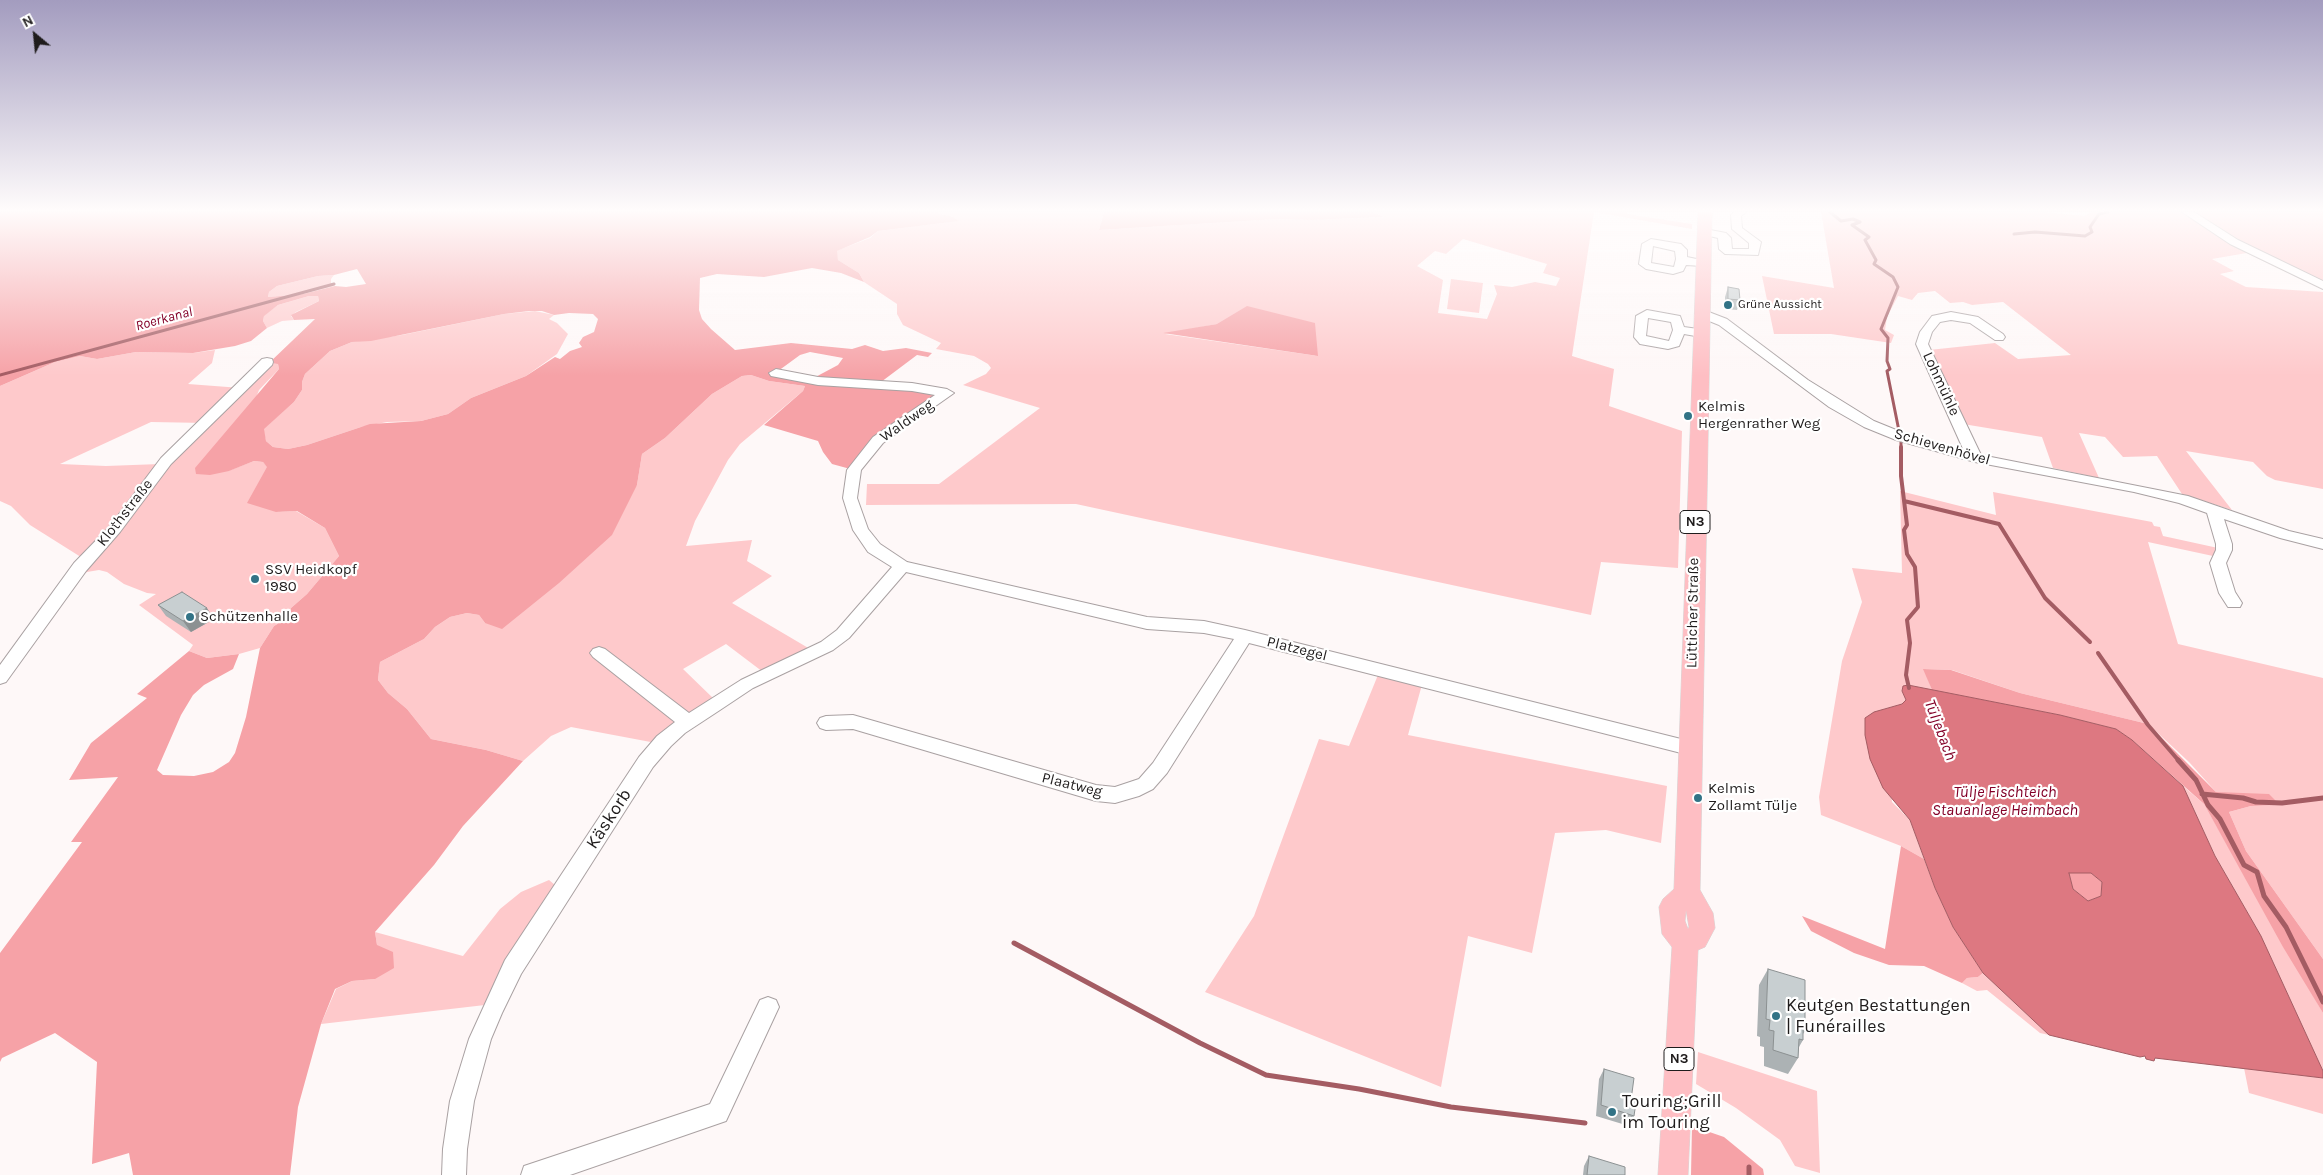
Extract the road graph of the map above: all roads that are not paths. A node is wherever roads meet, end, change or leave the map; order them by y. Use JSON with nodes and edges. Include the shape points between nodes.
{"nodes":[{"id":1,"x":1702,"y":267,"type":"edge"},
{"id":2,"x":2285,"y":267,"type":"edge"},
{"id":3,"x":2323,"y":285,"type":"edge"},
{"id":4,"x":1701,"y":323,"type":"junction"},
{"id":5,"x":1679,"y":330,"type":"dead end"},
{"id":6,"x":1999,"y":337,"type":"dead end"},
{"id":7,"x":266,"y":362,"type":"dead end"},
{"id":8,"x":776,"y":373,"type":"dead end"},
{"id":9,"x":1975,"y":458,"type":"junction"},
{"id":10,"x":2213,"y":508,"type":"junction"},
{"id":11,"x":2323,"y":544,"type":"edge"},
{"id":12,"x":902,"y":566,"type":"junction"},
{"id":13,"x":2234,"y":603,"type":"dead end"},
{"id":14,"x":1245,"y":636,"type":"junction"},
{"id":15,"x":599,"y":653,"type":"dead end"},
{"id":16,"x":0,"y":678,"type":"edge"},
{"id":17,"x":688,"y":722,"type":"junction"},
{"id":18,"x":826,"y":723,"type":"dead end"},
{"id":19,"x":1689,"y":748,"type":"junction"},
{"id":20,"x":768,"y":1007,"type":"dead end"},
{"id":21,"x":454,"y":1175,"type":"edge"},
{"id":22,"x":533,"y":1175,"type":"edge"},
{"id":23,"x":1673,"y":1175,"type":"edge"}],
"edges":[{"from":1,"to":4,"type":"main road","name":"Lütticher Straße","number":"N3"},
{"from":2,"to":3,"type":"street"},
{"from":4,"to":5,"type":"street"},
{"from":4,"to":9,"type":"street","name":"Schievenhövel","via":[[1723,322],[1803,384],[1870,424],[1910,440]]},
{"from":4,"to":19,"type":"main road","name":"Lütticher Straße","number":"N3"},
{"from":6,"to":9,"type":"street","name":"Lohmühle","via":[[1974,320],[1951,316],[1936,319],[1922,344]]},
{"from":7,"to":16,"type":"street","name":"Klothstraße","via":[[166,461],[115,529],[80,567]]},
{"from":8,"to":12,"type":"street","name":"Waldweg","via":[[818,381],[912,387],[947,393],[878,440],[854,470],[850,498],[861,530],[874,548]]},
{"from":9,"to":10,"type":"street","name":"Schievenhövel","via":[[2134,488]]},
{"from":10,"to":11,"type":"street","name":"Schievenhövel","via":[[2285,535]]},
{"from":10,"to":13,"type":"street","via":[[2224,544],[2218,564],[2226,593]]},
{"from":12,"to":14,"type":"street","name":"Platzegel","via":[[1148,623]]},
{"from":12,"to":17,"type":"street","name":"Käskorb","via":[[843,634],[827,646],[747,684]]},
{"from":14,"to":18,"type":"street","name":"Plaatweg","via":[[1160,768],[1146,784],[1132,791],[1096,793],[853,722]]},
{"from":14,"to":19,"type":"street","name":"Platzegel"},
{"from":15,"to":17,"type":"street"},
{"from":17,"to":21,"type":"street","name":"Käskorb","via":[[664,741],[646,762],[513,967],[480,1039],[462,1101]]},
{"from":19,"to":23,"type":"main road","name":"Lütticher Straße","number":"N3","via":[[1687,893],[1700,913],[1702,928],[1696,939],[1685,943]]},
{"from":20,"to":22,"type":"street","via":[[718,1113]]}]}
